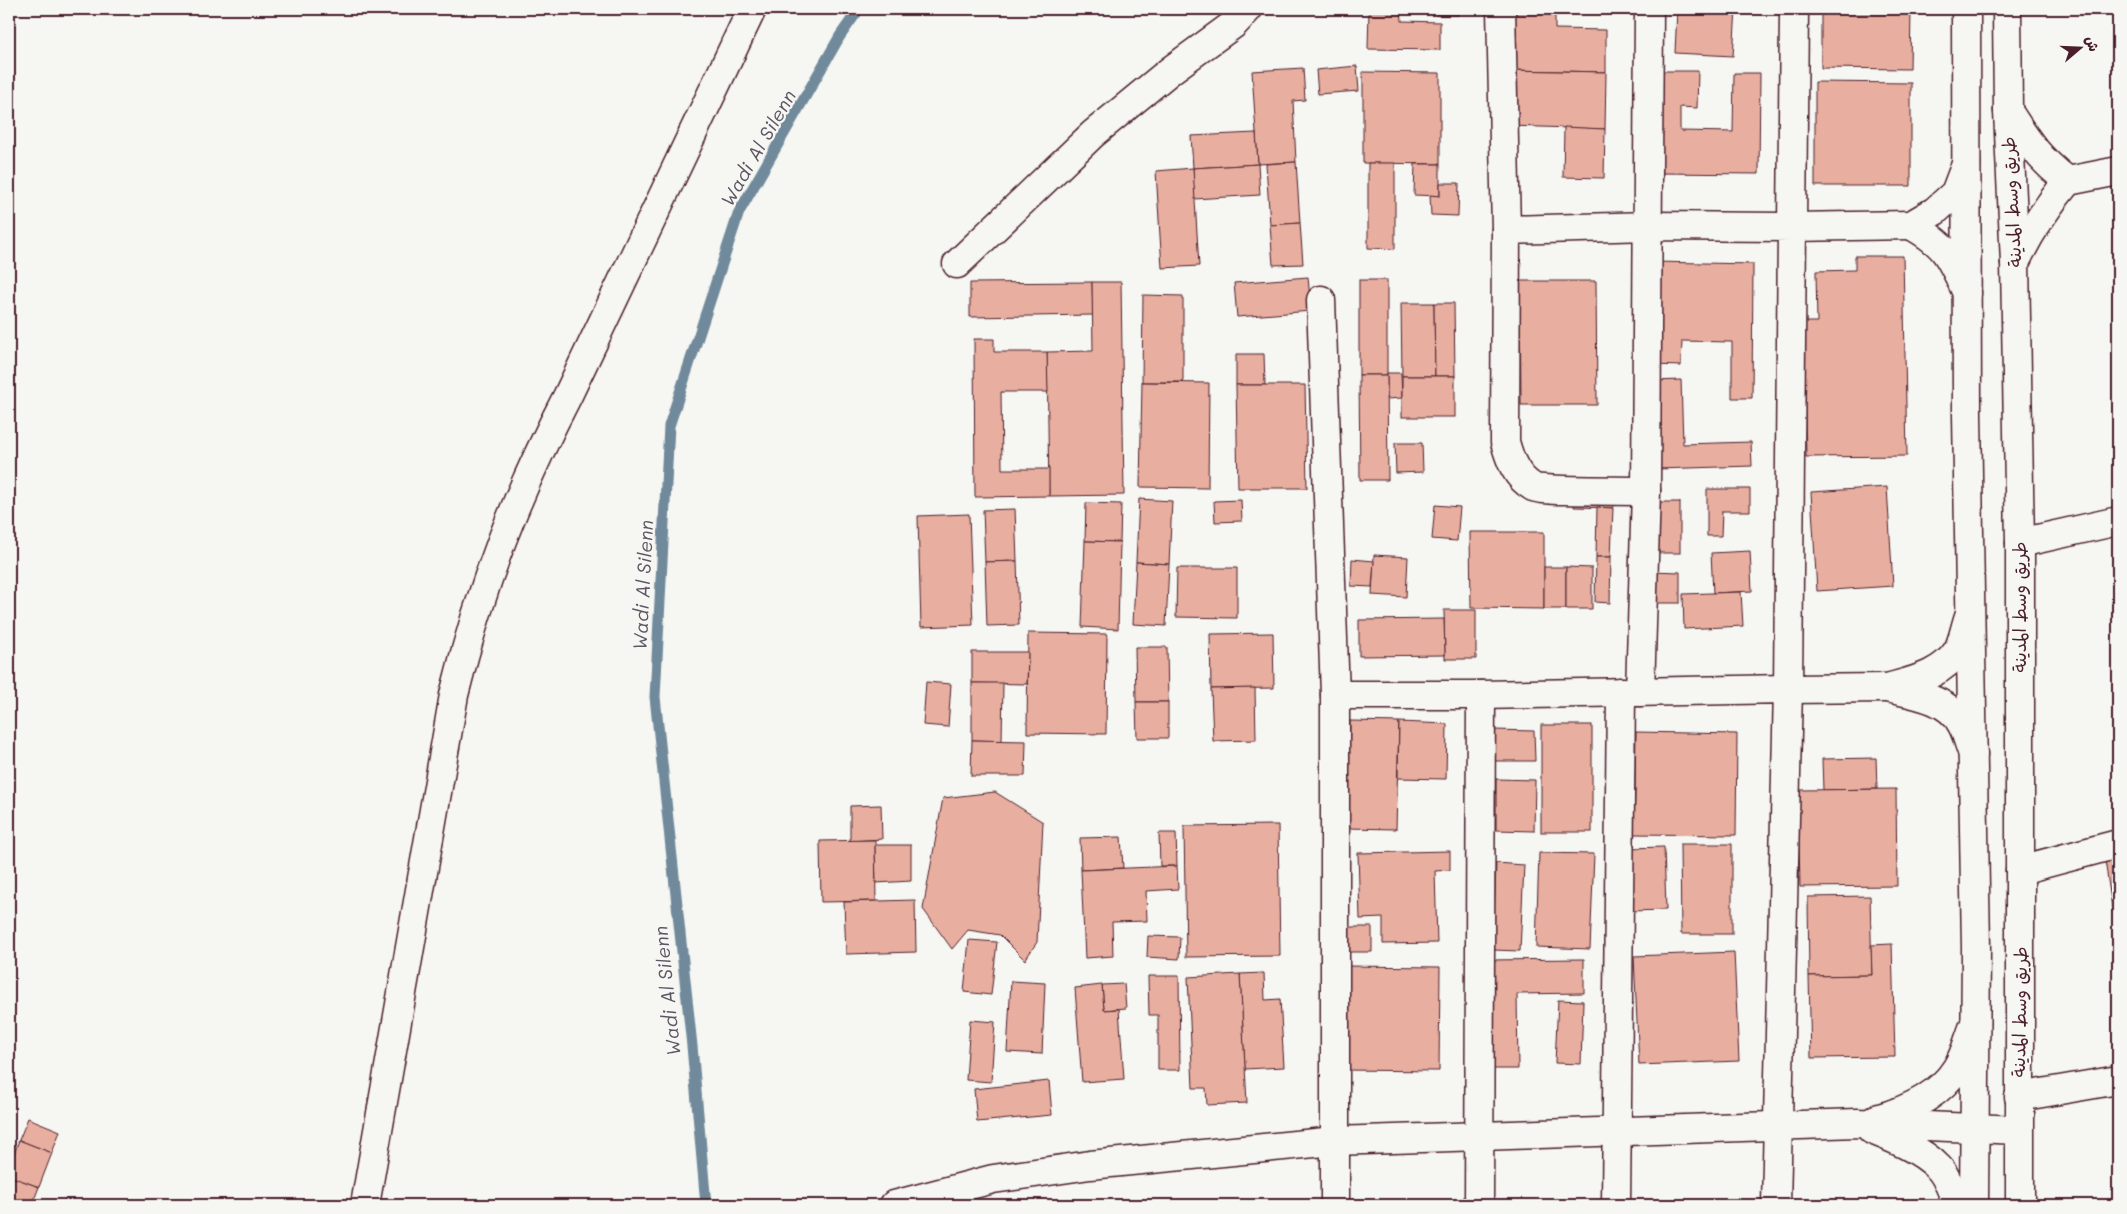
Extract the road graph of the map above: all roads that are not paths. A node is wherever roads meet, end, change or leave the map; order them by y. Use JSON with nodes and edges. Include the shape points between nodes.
{"nodes":[{"id":1,"x":752,"y":9,"type":"edge"},
{"id":2,"x":1248,"y":9,"type":"edge"},
{"id":3,"x":1501,"y":9,"type":"edge"},
{"id":4,"x":1650,"y":9,"type":"edge"},
{"id":5,"x":1794,"y":9,"type":"edge"},
{"id":6,"x":1966,"y":9,"type":"edge"},
{"id":7,"x":2007,"y":9,"type":"edge"},
{"id":8,"x":2008,"y":111,"type":"junction"},
{"id":9,"x":1966,"y":164,"type":"junction"},
{"id":10,"x":2118,"y":171,"type":"edge"},
{"id":11,"x":2068,"y":181,"type":"junction"},
{"id":12,"x":1650,"y":226,"type":"junction"},
{"id":13,"x":1911,"y":226,"type":"junction"},
{"id":14,"x":1792,"y":228,"type":"junction"},
{"id":15,"x":1506,"y":230,"type":"junction"},
{"id":16,"x":2015,"y":263,"type":"junction"},
{"id":17,"x":957,"y":264,"type":"dead end"},
{"id":18,"x":1967,"y":293,"type":"junction"},
{"id":19,"x":1321,"y":300,"type":"dead end"},
{"id":20,"x":1646,"y":490,"type":"junction"},
{"id":21,"x":2118,"y":521,"type":"edge"},
{"id":22,"x":2020,"y":543,"type":"junction"},
{"id":23,"x":1970,"y":612,"type":"junction"},
{"id":24,"x":1887,"y":688,"type":"junction"},
{"id":25,"x":1788,"y":689,"type":"junction"},
{"id":26,"x":1631,"y":692,"type":"junction"},
{"id":27,"x":1334,"y":695,"type":"junction"},
{"id":28,"x":1481,"y":695,"type":"junction"},
{"id":29,"x":1973,"y":754,"type":"junction"},
{"id":30,"x":2118,"y":844,"type":"edge"},
{"id":31,"x":2020,"y":870,"type":"junction"},
{"id":32,"x":1976,"y":1021,"type":"junction"},
{"id":33,"x":2118,"y":1080,"type":"edge"},
{"id":34,"x":2019,"y":1097,"type":"junction"},
{"id":35,"x":1857,"y":1123,"type":"junction"},
{"id":36,"x":1779,"y":1126,"type":"junction"},
{"id":37,"x":1975,"y":1129,"type":"junction"},
{"id":38,"x":2019,"y":1130,"type":"junction"},
{"id":39,"x":1618,"y":1131,"type":"junction"},
{"id":40,"x":1480,"y":1136,"type":"junction"},
{"id":41,"x":1335,"y":1141,"type":"junction"},
{"id":42,"x":365,"y":1205,"type":"edge"},
{"id":43,"x":894,"y":1205,"type":"edge"},
{"id":44,"x":1335,"y":1205,"type":"edge"},
{"id":45,"x":1479,"y":1205,"type":"edge"},
{"id":46,"x":1616,"y":1205,"type":"edge"},
{"id":47,"x":1776,"y":1205,"type":"edge"},
{"id":48,"x":1957,"y":1205,"type":"edge"},
{"id":49,"x":1974,"y":1205,"type":"edge"},
{"id":50,"x":2020,"y":1205,"type":"edge"}],
"edges":[{"from":1,"to":42,"type":"street","via":[[538,453],[487,575],[454,695]]},
{"from":2,"to":17,"type":"street","via":[[1234,24],[1093,134]]},
{"from":3,"to":15,"type":"street"},
{"from":4,"to":12,"type":"street"},
{"from":5,"to":14,"type":"street"},
{"from":6,"to":9,"type":"street"},
{"from":7,"to":8,"type":"street","name":"طريق وسط المدينة"},
{"from":8,"to":11,"type":"street","via":[[2032,149]]},
{"from":8,"to":16,"type":"street","name":"طريق وسط المدينة"},
{"from":9,"to":13,"type":"street","via":[[1955,193]]},
{"from":9,"to":18,"type":"street"},
{"from":10,"to":11,"type":"street"},
{"from":11,"to":16,"type":"street","via":[[2030,229]]},
{"from":12,"to":14,"type":"street"},
{"from":12,"to":15,"type":"street"},
{"from":12,"to":20,"type":"street"},
{"from":13,"to":14,"type":"street"},
{"from":13,"to":18,"type":"street","via":[[1934,238],[1949,255]]},
{"from":14,"to":25,"type":"street"},
{"from":15,"to":20,"type":"street","via":[[1505,442],[1510,460],[1520,477],[1534,489]]},
{"from":16,"to":22,"type":"street","name":"طريق وسط المدينة"},
{"from":18,"to":23,"type":"street"},
{"from":19,"to":27,"type":"street"},
{"from":20,"to":26,"type":"street"},
{"from":21,"to":22,"type":"street"},
{"from":22,"to":31,"type":"street","name":"طريق وسط المدينة"},
{"from":23,"to":24,"type":"street","via":[[1958,650],[1940,669]]},
{"from":23,"to":29,"type":"street"},
{"from":24,"to":25,"type":"street"},
{"from":24,"to":29,"type":"street","via":[[1946,706],[1962,723]]},
{"from":25,"to":26,"type":"street"},
{"from":25,"to":36,"type":"street"},
{"from":26,"to":28,"type":"street"},
{"from":26,"to":39,"type":"street"},
{"from":27,"to":28,"type":"street"},
{"from":27,"to":41,"type":"street"},
{"from":28,"to":40,"type":"street"},
{"from":29,"to":32,"type":"street"},
{"from":30,"to":31,"type":"street"},
{"from":31,"to":34,"type":"street","name":"طريق وسط المدينة"},
{"from":32,"to":35,"type":"street","via":[[1956,1069],[1936,1091],[1898,1113]]},
{"from":32,"to":37,"type":"street"},
{"from":33,"to":34,"type":"street"},
{"from":34,"to":38,"type":"street","name":"طريق وسط المدينة"},
{"from":35,"to":36,"type":"street"},
{"from":35,"to":37,"type":"street"},
{"from":35,"to":48,"type":"street","via":[[1903,1143],[1938,1166]]},
{"from":36,"to":39,"type":"street"},
{"from":36,"to":47,"type":"street"},
{"from":37,"to":38,"type":"street"},
{"from":37,"to":49,"type":"street"},
{"from":38,"to":50,"type":"street","name":"طريق وسط المدينة"},
{"from":39,"to":40,"type":"street"},
{"from":39,"to":46,"type":"street"},
{"from":40,"to":41,"type":"street"},
{"from":40,"to":45,"type":"street"},
{"from":41,"to":43,"type":"street","via":[[1080,1166],[993,1179]]},
{"from":41,"to":44,"type":"street"}]}
